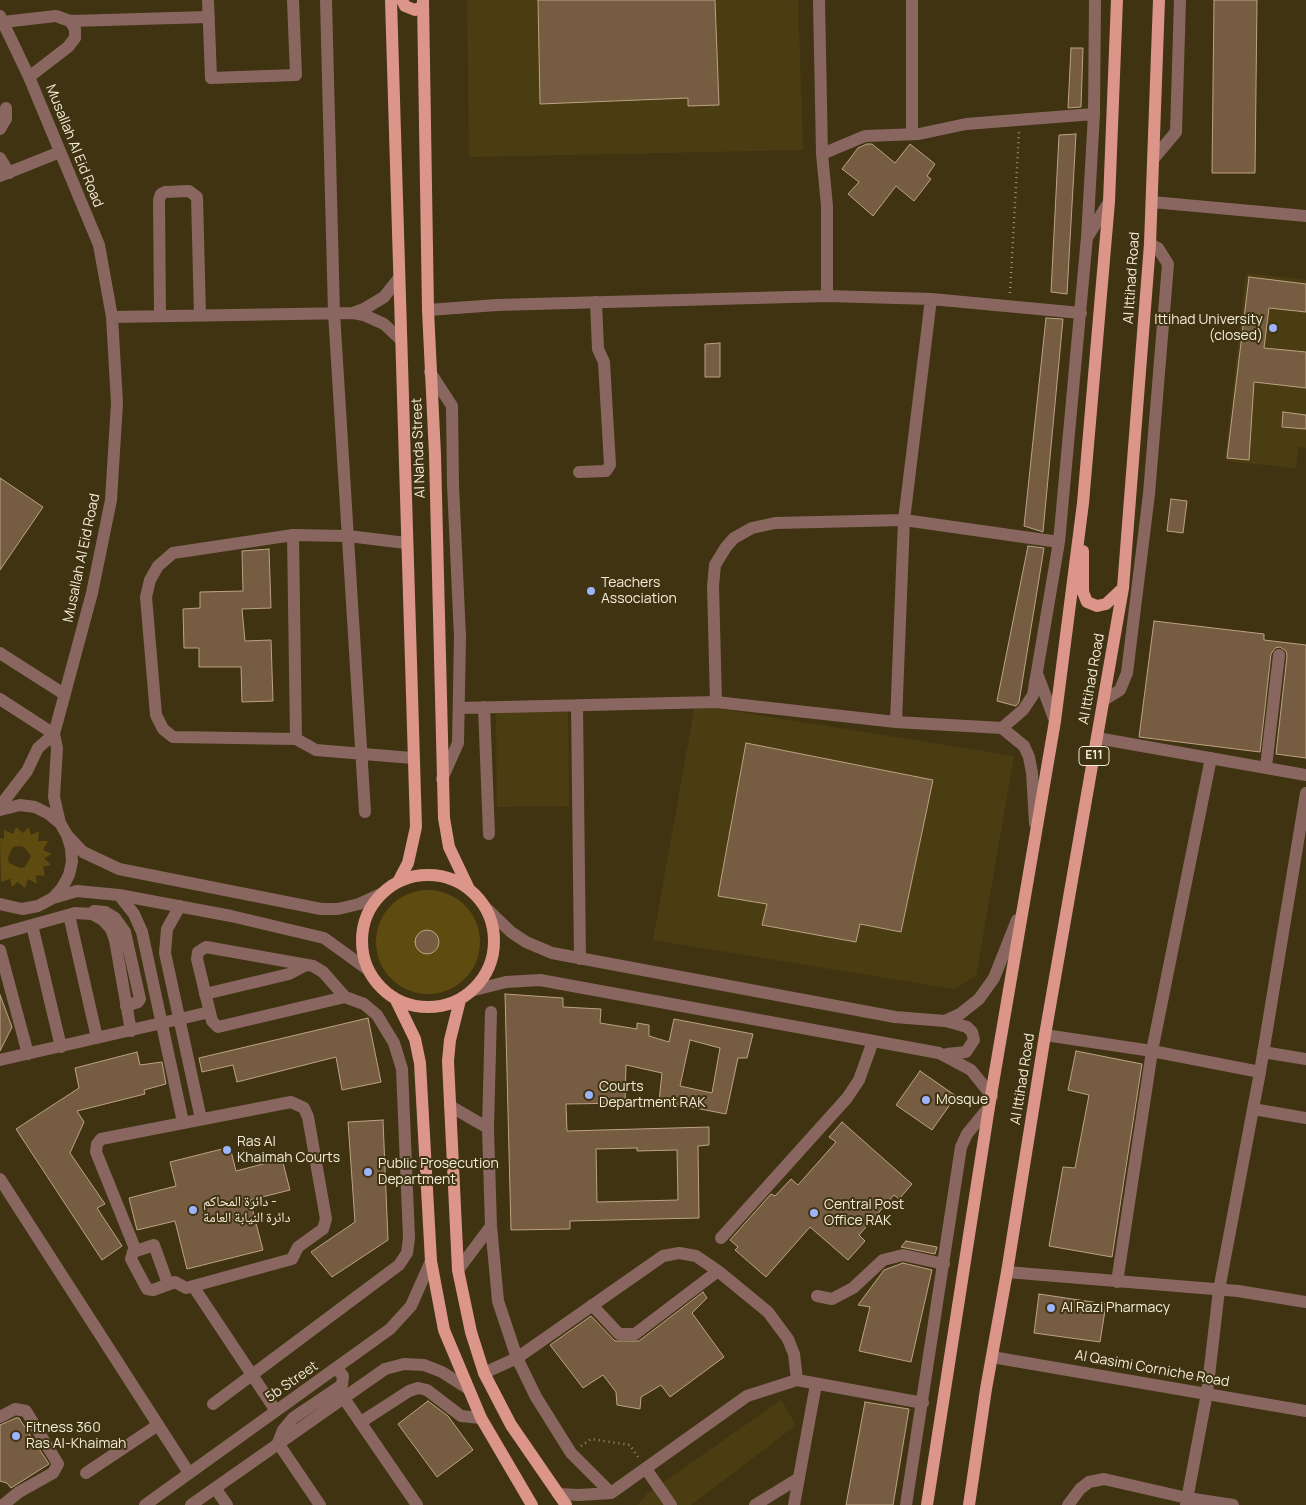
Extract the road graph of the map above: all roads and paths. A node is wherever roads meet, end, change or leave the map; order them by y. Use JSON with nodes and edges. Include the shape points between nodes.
{"nodes":[{"id":1,"x":208,"y":0,"type":"edge"},
{"id":2,"x":293,"y":0,"type":"edge"},
{"id":3,"x":326,"y":0,"type":"edge"},
{"id":4,"x":391,"y":0,"type":"edge"},
{"id":5,"x":402,"y":0,"type":"edge"},
{"id":6,"x":819,"y":0,"type":"edge"},
{"id":7,"x":912,"y":0,"type":"edge"},
{"id":8,"x":1095,"y":0,"type":"edge"},
{"id":9,"x":1117,"y":0,"type":"edge"},
{"id":10,"x":1159,"y":0,"type":"edge"},
{"id":11,"x":1180,"y":0,"type":"edge"},
{"id":12,"x":423,"y":3,"type":"edge"},
{"id":13,"x":209,"y":18,"type":"junction"},
{"id":14,"x":1,"y":19,"type":"edge"},
{"id":15,"x":70,"y":21,"type":"junction"},
{"id":16,"x":29,"y":76,"type":"junction"},
{"id":17,"x":6,"y":108,"type":"dead end"},
{"id":18,"x":1094,"y":114,"type":"junction"},
{"id":19,"x":1019,"y":120,"type":"junction"},
{"id":20,"x":0,"y":128,"type":"edge"},
{"id":21,"x":912,"y":134,"type":"junction"},
{"id":22,"x":60,"y":152,"type":"junction"},
{"id":23,"x":822,"y":154,"type":"junction"},
{"id":24,"x":0,"y":158,"type":"edge"},
{"id":25,"x":1154,"y":158,"type":"junction"},
{"id":26,"x":4,"y":174,"type":"edge"},
{"id":27,"x":1109,"y":202,"type":"junction"},
{"id":28,"x":1152,"y":202,"type":"junction"},
{"id":29,"x":1306,"y":216,"type":"edge"},
{"id":30,"x":1087,"y":237,"type":"junction"},
{"id":31,"x":1150,"y":244,"type":"junction"},
{"id":32,"x":399,"y":278,"type":"junction"},
{"id":33,"x":827,"y":296,"type":"junction"},
{"id":34,"x":931,"y":299,"type":"junction"},
{"id":35,"x":596,"y":302,"type":"junction"},
{"id":36,"x":1010,"y":306,"type":"junction"},
{"id":37,"x":428,"y":310,"type":"junction"},
{"id":38,"x":334,"y":313,"type":"junction"},
{"id":39,"x":353,"y":313,"type":"junction"},
{"id":40,"x":1081,"y":313,"type":"junction"},
{"id":41,"x":160,"y":316,"type":"junction"},
{"id":42,"x":200,"y":316,"type":"junction"},
{"id":43,"x":112,"y":317,"type":"junction"},
{"id":44,"x":400,"y":340,"type":"junction"},
{"id":45,"x":430,"y":372,"type":"junction"},
{"id":46,"x":1136,"y":433,"type":"junction"},
{"id":47,"x":1155,"y":434,"type":"junction"},
{"id":48,"x":578,"y":472,"type":"dead end"},
{"id":49,"x":1083,"y":503,"type":"junction"},
{"id":50,"x":904,"y":520,"type":"junction"},
{"id":51,"x":293,"y":535,"type":"junction"},
{"id":52,"x":348,"y":536,"type":"junction"},
{"id":53,"x":1059,"y":542,"type":"junction"},
{"id":54,"x":406,"y":543,"type":"junction"},
{"id":55,"x":1123,"y":588,"type":"junction"},
{"id":56,"x":0,"y":654,"type":"edge"},
{"id":57,"x":1278,"y":655,"type":"dead end"},
{"id":58,"x":1038,"y":676,"type":"junction"},
{"id":59,"x":64,"y":694,"type":"junction"},
{"id":60,"x":0,"y":699,"type":"edge"},
{"id":61,"x":1104,"y":700,"type":"junction"},
{"id":62,"x":716,"y":702,"type":"junction"},
{"id":63,"x":577,"y":705,"type":"junction"},
{"id":64,"x":484,"y":707,"type":"junction"},
{"id":65,"x":460,"y":708,"type":"junction"},
{"id":66,"x":1055,"y":721,"type":"junction"},
{"id":67,"x":896,"y":722,"type":"junction"},
{"id":68,"x":1002,"y":728,"type":"junction"},
{"id":69,"x":54,"y":734,"type":"junction"},
{"id":70,"x":1097,"y":738,"type":"junction"},
{"id":71,"x":296,"y":739,"type":"junction"},
{"id":72,"x":361,"y":754,"type":"junction"},
{"id":73,"x":412,"y":758,"type":"junction"},
{"id":74,"x":1210,"y":758,"type":"junction"},
{"id":75,"x":1266,"y":768,"type":"junction"},
{"id":76,"x":1306,"y":774,"type":"edge"},
{"id":77,"x":442,"y":779,"type":"junction"},
{"id":78,"x":1306,"y":793,"type":"edge"},
{"id":79,"x":0,"y":806,"type":"edge"},
{"id":80,"x":0,"y":810,"type":"edge"},
{"id":81,"x":365,"y":812,"type":"dead end"},
{"id":82,"x":60,"y":823,"type":"junction"},
{"id":83,"x":489,"y":834,"type":"dead end"},
{"id":84,"x":67,"y":835,"type":"junction"},
{"id":85,"x":1036,"y":840,"type":"junction"},
{"id":86,"x":398,"y":882,"type":"junction"},
{"id":87,"x":469,"y":889,"type":"junction"},
{"id":88,"x":381,"y":894,"type":"junction"},
{"id":89,"x":119,"y":895,"type":"junction"},
{"id":90,"x":53,"y":898,"type":"junction"},
{"id":91,"x":1024,"y":904,"type":"junction"},
{"id":92,"x":2,"y":906,"type":"edge"},
{"id":93,"x":180,"y":906,"type":"junction"},
{"id":94,"x":485,"y":907,"type":"junction"},
{"id":95,"x":69,"y":915,"type":"junction"},
{"id":96,"x":32,"y":925,"type":"junction"},
{"id":97,"x":0,"y":934,"type":"edge"},
{"id":98,"x":0,"y":950,"type":"edge"},
{"id":99,"x":580,"y":959,"type":"junction"},
{"id":100,"x":306,"y":965,"type":"junction"},
{"id":101,"x":367,"y":969,"type":"junction"},
{"id":102,"x":474,"y":990,"type":"junction"},
{"id":103,"x":206,"y":994,"type":"junction"},
{"id":104,"x":345,"y":997,"type":"junction"},
{"id":105,"x":396,"y":1000,"type":"junction"},
{"id":106,"x":460,"y":1000,"type":"junction"},
{"id":107,"x":210,"y":1012,"type":"junction"},
{"id":108,"x":491,"y":1012,"type":"dead end"},
{"id":109,"x":180,"y":1019,"type":"junction"},
{"id":110,"x":945,"y":1021,"type":"junction"},
{"id":111,"x":162,"y":1024,"type":"junction"},
{"id":112,"x":131,"y":1031,"type":"junction"},
{"id":113,"x":1045,"y":1035,"type":"junction"},
{"id":114,"x":97,"y":1038,"type":"junction"},
{"id":115,"x":872,"y":1041,"type":"junction"},
{"id":116,"x":61,"y":1047,"type":"junction"},
{"id":117,"x":1152,"y":1051,"type":"junction"},
{"id":118,"x":1263,"y":1052,"type":"junction"},
{"id":119,"x":939,"y":1053,"type":"junction"},
{"id":120,"x":28,"y":1054,"type":"junction"},
{"id":121,"x":1306,"y":1059,"type":"edge"},
{"id":122,"x":0,"y":1060,"type":"edge"},
{"id":123,"x":1260,"y":1072,"type":"junction"},
{"id":124,"x":404,"y":1100,"type":"junction"},
{"id":125,"x":422,"y":1100,"type":"junction"},
{"id":126,"x":991,"y":1101,"type":"junction"},
{"id":127,"x":450,"y":1106,"type":"junction"},
{"id":128,"x":1253,"y":1109,"type":"junction"},
{"id":129,"x":1306,"y":1118,"type":"edge"},
{"id":130,"x":201,"y":1119,"type":"junction"},
{"id":131,"x":183,"y":1122,"type":"junction"},
{"id":132,"x":488,"y":1128,"type":"junction"},
{"id":133,"x":0,"y":1179,"type":"edge"},
{"id":134,"x":490,"y":1226,"type":"junction"},
{"id":135,"x":721,"y":1238,"type":"dead end"},
{"id":136,"x":136,"y":1251,"type":"junction"},
{"id":137,"x":431,"y":1260,"type":"junction"},
{"id":138,"x":944,"y":1264,"type":"junction"},
{"id":139,"x":458,"y":1270,"type":"junction"},
{"id":140,"x":718,"y":1271,"type":"junction"},
{"id":141,"x":1007,"y":1272,"type":"junction"},
{"id":142,"x":1117,"y":1282,"type":"junction"},
{"id":143,"x":168,"y":1284,"type":"junction"},
{"id":144,"x":193,"y":1286,"type":"junction"},
{"id":145,"x":1219,"y":1290,"type":"junction"},
{"id":146,"x":816,"y":1296,"type":"dead end"},
{"id":147,"x":1306,"y":1302,"type":"edge"},
{"id":148,"x":592,"y":1305,"type":"junction"},
{"id":149,"x":992,"y":1357,"type":"junction"},
{"id":150,"x":516,"y":1358,"type":"junction"},
{"id":151,"x":337,"y":1369,"type":"junction"},
{"id":152,"x":484,"y":1373,"type":"junction"},
{"id":153,"x":252,"y":1375,"type":"junction"},
{"id":154,"x":797,"y":1380,"type":"junction"},
{"id":155,"x":816,"y":1384,"type":"junction"},
{"id":156,"x":467,"y":1388,"type":"junction"},
{"id":157,"x":1206,"y":1393,"type":"junction"},
{"id":158,"x":343,"y":1397,"type":"junction"},
{"id":159,"x":923,"y":1403,"type":"junction"},
{"id":160,"x":213,"y":1404,"type":"dead end"},
{"id":161,"x":1306,"y":1411,"type":"edge"},
{"id":162,"x":276,"y":1412,"type":"junction"},
{"id":163,"x":0,"y":1417,"type":"edge"},
{"id":164,"x":481,"y":1418,"type":"junction"},
{"id":165,"x":361,"y":1422,"type":"junction"},
{"id":166,"x":158,"y":1424,"type":"junction"},
{"id":167,"x":278,"y":1443,"type":"junction"},
{"id":168,"x":571,"y":1453,"type":"junction"},
{"id":169,"x":646,"y":1469,"type":"junction"},
{"id":170,"x":86,"y":1473,"type":"dead end"},
{"id":171,"x":189,"y":1473,"type":"junction"},
{"id":172,"x":798,"y":1478,"type":"junction"},
{"id":173,"x":215,"y":1488,"type":"junction"},
{"id":174,"x":558,"y":1494,"type":"junction"},
{"id":175,"x":609,"y":1499,"type":"edge"},
{"id":176,"x":1187,"y":1502,"type":"edge"},
{"id":177,"x":3,"y":1505,"type":"edge"},
{"id":178,"x":145,"y":1505,"type":"edge"},
{"id":179,"x":191,"y":1505,"type":"edge"},
{"id":180,"x":227,"y":1505,"type":"edge"},
{"id":181,"x":320,"y":1505,"type":"edge"},
{"id":182,"x":417,"y":1505,"type":"edge"},
{"id":183,"x":532,"y":1505,"type":"edge"},
{"id":184,"x":566,"y":1505,"type":"edge"},
{"id":185,"x":671,"y":1505,"type":"edge"},
{"id":186,"x":755,"y":1505,"type":"edge"},
{"id":187,"x":794,"y":1505,"type":"edge"},
{"id":188,"x":906,"y":1505,"type":"edge"},
{"id":189,"x":927,"y":1505,"type":"edge"},
{"id":190,"x":969,"y":1505,"type":"edge"},
{"id":191,"x":1068,"y":1505,"type":"edge"},
{"id":192,"x":1233,"y":1505,"type":"edge"}],
"edges":[{"from":1,"to":13,"type":"street"},
{"from":2,"to":13,"type":"street","via":[[296,75],[211,78]]},
{"from":3,"to":38,"type":"street"},
{"from":4,"to":32,"type":"main road","name":"Al Nahda Street"},
{"from":5,"to":12,"type":"main road","via":[[405,6],[415,10]]},
{"from":6,"to":23,"type":"street"},
{"from":7,"to":21,"type":"street"},
{"from":8,"to":18,"type":"street"},
{"from":9,"to":27,"type":"main road","name":"Al Ittihad Road"},
{"from":10,"to":25,"type":"main road","name":"Al Ittihad Road","number":"E11"},
{"from":11,"to":25,"type":"street","via":[[1176,132]]},
{"from":12,"to":37,"type":"main road","name":"Al Nahda Street"},
{"from":13,"to":15,"type":"street"},
{"from":14,"to":15,"type":"street","via":[[56,16]]},
{"from":14,"to":16,"type":"street","name":"Musallah Al Eid Road"},
{"from":15,"to":16,"type":"street","via":[[75,29],[68,47]]},
{"from":16,"to":22,"type":"street","name":"Musallah Al Eid Road"},
{"from":17,"to":20,"type":"street","via":[[6,119]]},
{"from":18,"to":19,"type":"street"},
{"from":18,"to":30,"type":"street"},
{"from":19,"to":21,"type":"street","via":[[966,124]]},
{"from":19,"to":36,"type":"path"},
{"from":21,"to":23,"type":"street","via":[[865,136]]},
{"from":22,"to":26,"type":"street"},
{"from":22,"to":43,"type":"street","name":"Musallah Al Eid Road","via":[[99,245]]},
{"from":23,"to":33,"type":"street","via":[[827,206]]},
{"from":24,"to":26,"type":"street"},
{"from":25,"to":28,"type":"main road","name":"Al Ittihad Road","number":"E11"},
{"from":27,"to":30,"type":"street"},
{"from":27,"to":49,"type":"main road","name":"Al Ittihad Road"},
{"from":28,"to":29,"type":"street"},
{"from":28,"to":31,"type":"main road","name":"Al Ittihad Road","number":"E11"},
{"from":30,"to":40,"type":"street"},
{"from":31,"to":46,"type":"main road","name":"Al Ittihad Road","number":"E11"},
{"from":31,"to":47,"type":"street","via":[[1158,248],[1168,264]]},
{"from":32,"to":39,"type":"street","via":[[384,297]]},
{"from":32,"to":44,"type":"main road","name":"Al Nahda Street"},
{"from":33,"to":34,"type":"street"},
{"from":33,"to":35,"type":"street"},
{"from":34,"to":36,"type":"street"},
{"from":34,"to":50,"type":"street"},
{"from":35,"to":37,"type":"street"},
{"from":35,"to":48,"type":"street","via":[[598,349],[604,362],[610,465],[606,471]]},
{"from":36,"to":40,"type":"street"},
{"from":37,"to":45,"type":"main road","name":"Al Nahda Street"},
{"from":38,"to":39,"type":"street"},
{"from":38,"to":42,"type":"street"},
{"from":38,"to":52,"type":"street"},
{"from":39,"to":44,"type":"street","via":[[384,324]]},
{"from":40,"to":53,"type":"street"},
{"from":41,"to":42,"type":"street"},
{"from":41,"to":42,"type":"street","via":[[159,200],[166,192],[189,191],[197,197]]},
{"from":41,"to":43,"type":"street"},
{"from":43,"to":59,"type":"street","name":"Musallah Al Eid Road","via":[[117,403],[111,500],[92,593]]},
{"from":44,"to":54,"type":"main road","name":"Al Nahda Street"},
{"from":45,"to":65,"type":"street","via":[[452,406]]},
{"from":45,"to":77,"type":"main road","name":"Al Nahda Street","via":[[435,455]]},
{"from":46,"to":47,"type":"street"},
{"from":46,"to":55,"type":"main road","name":"Al Ittihad Road","number":"E11"},
{"from":47,"to":61,"type":"street","via":[[1127,673],[1120,690]]},
{"from":49,"to":55,"type":"main road","via":[[1084,592],[1087,602],[1097,606],[1106,604]]},
{"from":49,"to":66,"type":"main road","name":"Al Ittihad Road"},
{"from":50,"to":53,"type":"street"},
{"from":50,"to":62,"type":"street","via":[[774,523],[752,528],[734,538],[715,565]]},
{"from":50,"to":67,"type":"street"},
{"from":51,"to":52,"type":"street"},
{"from":51,"to":71,"type":"street"},
{"from":51,"to":71,"type":"street","via":[[173,554],[158,566],[146,597],[156,716],[163,729],[173,737],[186,739]]},
{"from":52,"to":54,"type":"street"},
{"from":52,"to":72,"type":"street"},
{"from":53,"to":58,"type":"street"},
{"from":54,"to":73,"type":"main road","name":"Al Nahda Street"},
{"from":55,"to":61,"type":"main road","name":"Al Ittihad Road","number":"E11"},
{"from":56,"to":59,"type":"street"},
{"from":57,"to":75,"type":"street"},
{"from":58,"to":66,"type":"street"},
{"from":58,"to":68,"type":"street","via":[[1033,695],[1023,710]]},
{"from":59,"to":69,"type":"street","name":"Musallah Al Eid Road"},
{"from":60,"to":69,"type":"street"},
{"from":61,"to":70,"type":"main road","name":"Al Ittihad Road","number":"E11"},
{"from":62,"to":63,"type":"street"},
{"from":62,"to":67,"type":"street"},
{"from":63,"to":64,"type":"street"},
{"from":63,"to":99,"type":"street"},
{"from":64,"to":65,"type":"street"},
{"from":64,"to":83,"type":"street"},
{"from":65,"to":77,"type":"street","via":[[458,743]]},
{"from":66,"to":85,"type":"main road","name":"Al Ittihad Road"},
{"from":67,"to":68,"type":"street"},
{"from":68,"to":85,"type":"street","via":[[1024,746],[1029,757]]},
{"from":69,"to":79,"type":"street","via":[[38,748],[27,771]]},
{"from":69,"to":82,"type":"street","name":"Musallah Al Eid Road","via":[[57,748],[54,796]]},
{"from":70,"to":74,"type":"street"},
{"from":70,"to":113,"type":"main road","name":"Al Ittihad Road","number":"E11"},
{"from":71,"to":72,"type":"street","via":[[316,750]]},
{"from":72,"to":73,"type":"street"},
{"from":72,"to":81,"type":"street"},
{"from":73,"to":86,"type":"main road","name":"Al Nahda Street","via":[[416,828],[408,863]]},
{"from":74,"to":75,"type":"street"},
{"from":74,"to":117,"type":"street"},
{"from":75,"to":76,"type":"street"},
{"from":77,"to":87,"type":"main road","name":"Al Nahda Street","via":[[446,835]]},
{"from":78,"to":118,"type":"street"},
{"from":80,"to":82,"type":"street","via":[[20,805],[35,807]]},
{"from":82,"to":84,"type":"street"},
{"from":84,"to":88,"type":"street","via":[[82,852],[119,869],[321,909],[359,904]]},
{"from":84,"to":90,"type":"street","via":[[71,848],[70,868],[62,888]]},
{"from":85,"to":91,"type":"main road","name":"Al Ittihad Road"},
{"from":86,"to":87,"type":"main road","via":[[416,876],[435,875]]},
{"from":86,"to":88,"type":"main road"},
{"from":87,"to":94,"type":"main road"},
{"from":88,"to":101,"type":"main road","via":[[369,910],[362,929]]},
{"from":89,"to":90,"type":"street","via":[[77,891]]},
{"from":89,"to":93,"type":"street"},
{"from":89,"to":111,"type":"street","via":[[134,914],[142,932]]},
{"from":90,"to":92,"type":"street","via":[[38,906],[22,909]]},
{"from":91,"to":110,"type":"street","via":[[994,978],[979,999]]},
{"from":91,"to":126,"type":"main road","name":"Al Ittihad Road"},
{"from":93,"to":101,"type":"street","via":[[324,938]]},
{"from":93,"to":109,"type":"street","via":[[167,929],[164,945]]},
{"from":94,"to":99,"type":"street","via":[[526,942]]},
{"from":94,"to":102,"type":"main road","via":[[493,928],[494,950],[487,972]]},
{"from":95,"to":96,"type":"street"},
{"from":95,"to":112,"type":"street","via":[[86,913],[103,920],[113,935]]},
{"from":95,"to":114,"type":"street"},
{"from":96,"to":97,"type":"street"},
{"from":96,"to":116,"type":"street"},
{"from":98,"to":120,"type":"street"},
{"from":99,"to":110,"type":"street","via":[[895,1017]]},
{"from":100,"to":103,"type":"street","via":[[289,974]]},
{"from":100,"to":103,"type":"street","via":[[202,948],[197,959]]},
{"from":100,"to":104,"type":"street","via":[[323,972]]},
{"from":101,"to":105,"type":"main road","via":[[379,987]]},
{"from":102,"to":106,"type":"main road"},
{"from":102,"to":115,"type":"street","via":[[506,982],[540,980]]},
{"from":103,"to":107,"type":"street"},
{"from":104,"to":107,"type":"street","via":[[218,1027],[213,1024]]},
{"from":104,"to":124,"type":"street","via":[[367,1006],[387,1029],[399,1057]]},
{"from":105,"to":106,"type":"main road","via":[[428,1008]]},
{"from":105,"to":125,"type":"main road","via":[[415,1040]]},
{"from":106,"to":127,"type":"main road","via":[[450,1040]]},
{"from":107,"to":109,"type":"street"},
{"from":108,"to":132,"type":"street"},
{"from":109,"to":111,"type":"street"},
{"from":109,"to":130,"type":"street"},
{"from":110,"to":119,"type":"street","via":[[967,1027],[974,1040],[960,1055]]},
{"from":111,"to":112,"type":"street"},
{"from":111,"to":131,"type":"street"},
{"from":112,"to":114,"type":"street"},
{"from":113,"to":117,"type":"street"},
{"from":113,"to":141,"type":"main road","name":"Al Ittihad Road","number":"E11"},
{"from":114,"to":116,"type":"street"},
{"from":115,"to":119,"type":"street"},
{"from":115,"to":135,"type":"street","via":[[859,1080],[847,1098]]},
{"from":116,"to":120,"type":"street"},
{"from":117,"to":123,"type":"street"},
{"from":117,"to":142,"type":"street"},
{"from":118,"to":121,"type":"street"},
{"from":118,"to":123,"type":"street"},
{"from":119,"to":126,"type":"street","via":[[971,1070]]},
{"from":120,"to":122,"type":"street"},
{"from":123,"to":128,"type":"street"},
{"from":124,"to":125,"type":"street"},
{"from":124,"to":153,"type":"street","via":[[409,1246],[404,1260]]},
{"from":125,"to":137,"type":"main road"},
{"from":126,"to":138,"type":"street","via":[[961,1147]]},
{"from":126,"to":189,"type":"main road","name":"Al Ittihad Road"},
{"from":127,"to":132,"type":"street"},
{"from":127,"to":139,"type":"main road"},
{"from":128,"to":129,"type":"street"},
{"from":128,"to":145,"type":"street"},
{"from":130,"to":131,"type":"street"},
{"from":130,"to":144,"type":"street","via":[[291,1102],[300,1104],[308,1117],[326,1223],[323,1229],[298,1247],[292,1259]]},
{"from":131,"to":136,"type":"street","via":[[104,1137],[97,1144],[96,1152]]},
{"from":132,"to":134,"type":"street"},
{"from":133,"to":166,"type":"street"},
{"from":134,"to":139,"type":"street"},
{"from":134,"to":150,"type":"street","via":[[498,1301]]},
{"from":136,"to":143,"type":"street","via":[[155,1246]]},
{"from":136,"to":143,"type":"street","via":[[132,1259],[144,1288],[152,1290]]},
{"from":137,"to":151,"type":"street","name":"5b Street","via":[[418,1292],[404,1314]]},
{"from":137,"to":156,"type":"main road","via":[[444,1330]]},
{"from":138,"to":146,"type":"street","via":[[903,1254],[883,1260],[852,1288],[832,1299]]},
{"from":138,"to":159,"type":"street"},
{"from":139,"to":152,"type":"main road","via":[[471,1332]]},
{"from":140,"to":148,"type":"street","via":[[696,1256],[679,1253],[663,1256]]},
{"from":140,"to":148,"type":"street","via":[[636,1334],[619,1334]]},
{"from":140,"to":154,"type":"street","via":[[768,1312],[788,1339],[794,1354]]},
{"from":141,"to":142,"type":"street"},
{"from":141,"to":149,"type":"main road","name":"Al Ittihad Road","number":"E11"},
{"from":142,"to":145,"type":"street"},
{"from":143,"to":144,"type":"street","via":[[175,1282],[184,1288]]},
{"from":144,"to":153,"type":"street"},
{"from":145,"to":147,"type":"street"},
{"from":145,"to":157,"type":"street"},
{"from":148,"to":150,"type":"street"},
{"from":149,"to":157,"type":"street","name":"Al Qasimi Corniche Road"},
{"from":149,"to":190,"type":"main road","name":"Al Ittihad Road","number":"E11"},
{"from":150,"to":152,"type":"street"},
{"from":150,"to":168,"type":"street"},
{"from":151,"to":162,"type":"street","name":"5b Street"},
{"from":151,"to":167,"type":"street","via":[[343,1376],[342,1385],[292,1418]]},
{"from":152,"to":174,"type":"main road","via":[[511,1425]]},
{"from":153,"to":160,"type":"street"},
{"from":153,"to":162,"type":"street"},
{"from":154,"to":155,"type":"street"},
{"from":154,"to":169,"type":"street","via":[[747,1396]]},
{"from":155,"to":159,"type":"street"},
{"from":155,"to":172,"type":"street"},
{"from":156,"to":158,"type":"street","via":[[434,1368],[404,1364],[376,1373]]},
{"from":156,"to":164,"type":"main road"},
{"from":157,"to":161,"type":"street","name":"Al Qasimi Corniche Road"},
{"from":157,"to":176,"type":"street"},
{"from":158,"to":165,"type":"street"},
{"from":158,"to":167,"type":"street"},
{"from":159,"to":188,"type":"street"},
{"from":162,"to":171,"type":"street","name":"5b Street"},
{"from":163,"to":177,"type":"street","via":[[15,1409],[26,1411],[58,1464],[53,1473]]},
{"from":164,"to":165,"type":"street","via":[[461,1416],[426,1390],[418,1388],[409,1390]]},
{"from":164,"to":183,"type":"main road"},
{"from":165,"to":182,"type":"street"},
{"from":166,"to":170,"type":"street"},
{"from":166,"to":171,"type":"street"},
{"from":167,"to":173,"type":"street"},
{"from":167,"to":181,"type":"street"},
{"from":168,"to":169,"type":"path","via":[[591,1439],[630,1445]]},
{"from":168,"to":175,"type":"street"},
{"from":169,"to":175,"type":"street"},
{"from":169,"to":185,"type":"street"},
{"from":171,"to":178,"type":"street","name":"5b Street"},
{"from":172,"to":186,"type":"street"},
{"from":172,"to":187,"type":"street"},
{"from":173,"to":179,"type":"street"},
{"from":173,"to":180,"type":"street"},
{"from":174,"to":175,"type":"street"},
{"from":174,"to":184,"type":"main road"},
{"from":176,"to":191,"type":"street","via":[[1104,1479],[1084,1485]]},
{"from":176,"to":192,"type":"street"}]}
